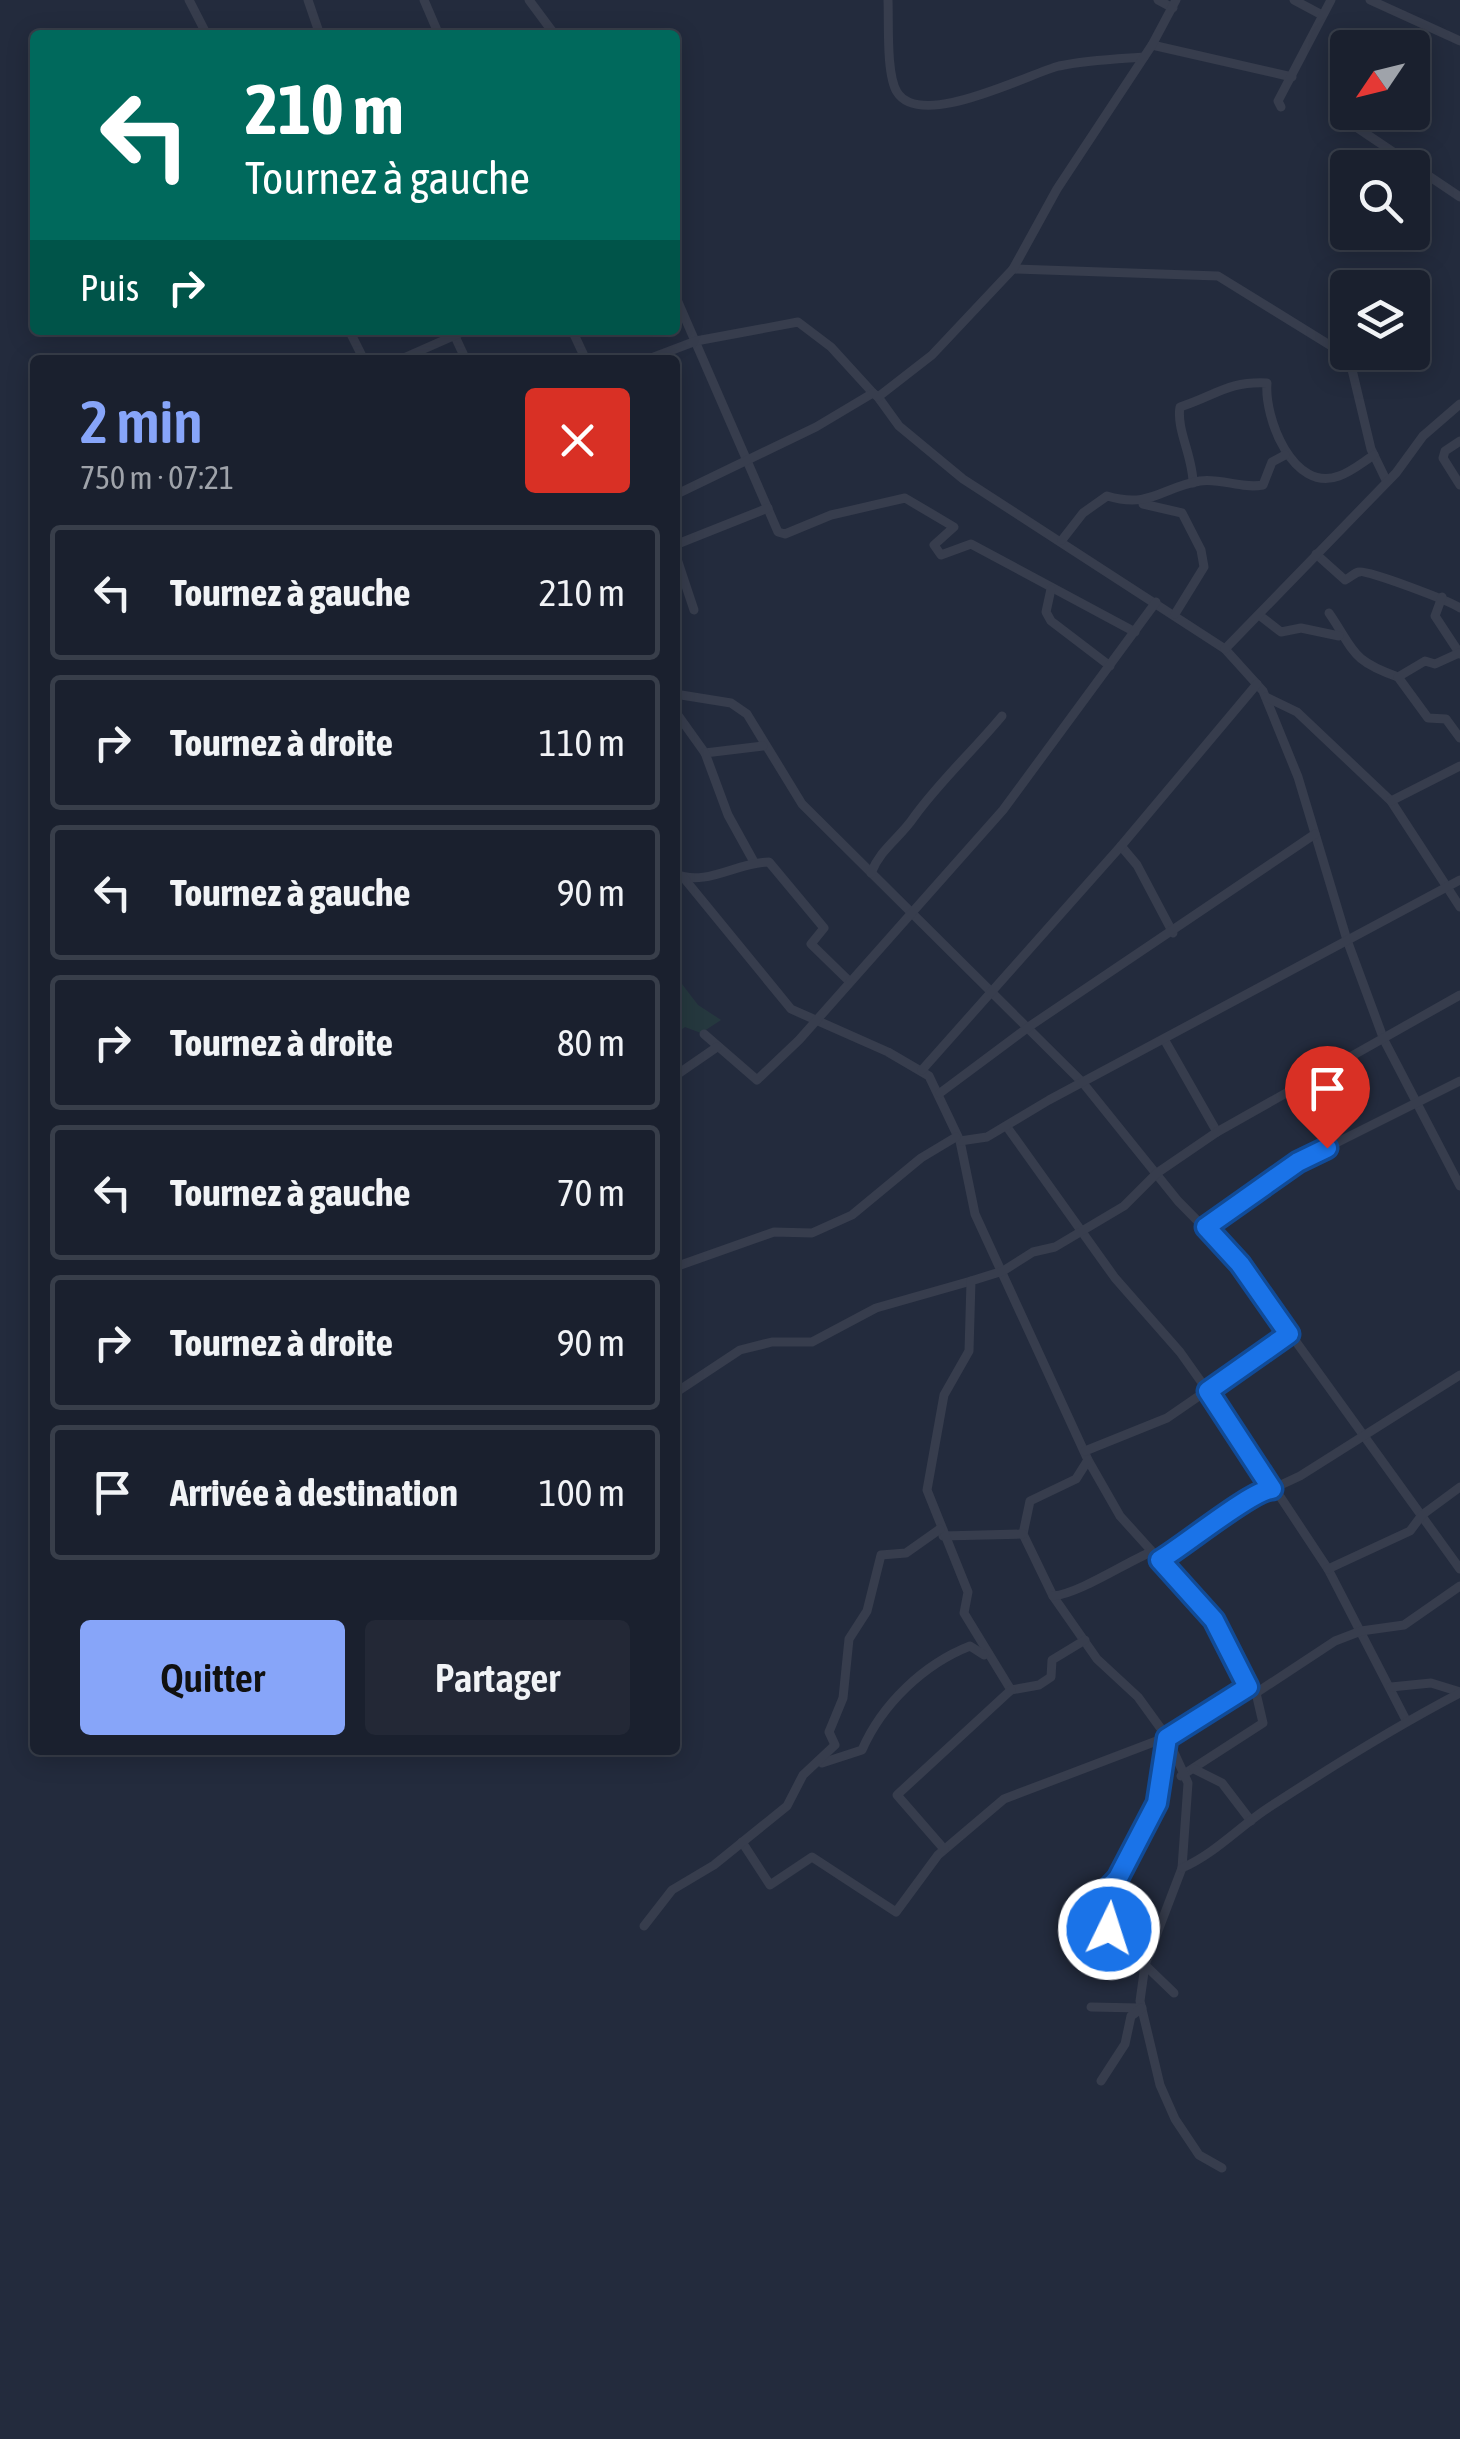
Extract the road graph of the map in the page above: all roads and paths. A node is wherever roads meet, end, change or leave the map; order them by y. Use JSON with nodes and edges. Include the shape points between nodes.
{"nodes":[{"id":1,"x":189,"y":0,"type":"edge"},
{"id":2,"x":308,"y":0,"type":"edge"},
{"id":3,"x":424,"y":0,"type":"edge"},
{"id":4,"x":528,"y":0,"type":"edge"},
{"id":5,"x":888,"y":0,"type":"edge"},
{"id":6,"x":1158,"y":0,"type":"edge"},
{"id":7,"x":1294,"y":0,"type":"edge"},
{"id":8,"x":1331,"y":0,"type":"edge"},
{"id":9,"x":1370,"y":0,"type":"edge"},
{"id":10,"x":1175,"y":4,"type":"edge"},
{"id":11,"x":1322,"y":15,"type":"junction"},
{"id":12,"x":204,"y":30,"type":"edge"},
{"id":13,"x":318,"y":30,"type":"edge"},
{"id":14,"x":435,"y":30,"type":"edge"},
{"id":15,"x":551,"y":30,"type":"edge"},
{"id":16,"x":1460,"y":42,"type":"edge"},
{"id":17,"x":1152,"y":45,"type":"junction"},
{"id":18,"x":1144,"y":58,"type":"junction"},
{"id":19,"x":1292,"y":77,"type":"junction"},
{"id":20,"x":1282,"y":107,"type":"dead end"},
{"id":21,"x":1360,"y":130,"type":"edge"},
{"id":22,"x":1460,"y":197,"type":"edge"},
{"id":23,"x":1014,"y":269,"type":"junction"},
{"id":24,"x":680,"y":306,"type":"edge"},
{"id":25,"x":449,"y":335,"type":"edge"},
{"id":26,"x":696,"y":342,"type":"junction"},
{"id":27,"x":409,"y":355,"type":"edge"},
{"id":28,"x":660,"y":355,"type":"edge"},
{"id":29,"x":875,"y":395,"type":"junction"},
{"id":30,"x":1460,"y":404,"type":"edge"},
{"id":31,"x":1460,"y":441,"type":"edge"},
{"id":32,"x":1286,"y":455,"type":"junction"},
{"id":33,"x":1374,"y":455,"type":"junction"},
{"id":34,"x":749,"y":458,"type":"junction"},
{"id":35,"x":1386,"y":480,"type":"junction"},
{"id":36,"x":1193,"y":483,"type":"junction"},
{"id":37,"x":1460,"y":485,"type":"edge"},
{"id":38,"x":680,"y":493,"type":"edge"},
{"id":39,"x":1136,"y":502,"type":"junction"},
{"id":40,"x":768,"y":508,"type":"junction"},
{"id":41,"x":1062,"y":540,"type":"junction"},
{"id":42,"x":680,"y":543,"type":"edge"},
{"id":43,"x":1316,"y":554,"type":"junction"},
{"id":44,"x":680,"y":568,"type":"edge"},
{"id":45,"x":1051,"y":589,"type":"junction"},
{"id":46,"x":1442,"y":597,"type":"junction"},
{"id":47,"x":1156,"y":602,"type":"junction"},
{"id":48,"x":1460,"y":608,"type":"edge"},
{"id":49,"x":694,"y":610,"type":"dead end"},
{"id":50,"x":1328,"y":613,"type":"dead end"},
{"id":51,"x":1175,"y":614,"type":"junction"},
{"id":52,"x":1259,"y":615,"type":"junction"},
{"id":53,"x":1135,"y":632,"type":"junction"},
{"id":54,"x":1340,"y":636,"type":"junction"},
{"id":55,"x":1225,"y":648,"type":"junction"},
{"id":56,"x":1460,"y":654,"type":"edge"},
{"id":57,"x":1110,"y":666,"type":"junction"},
{"id":58,"x":1398,"y":677,"type":"junction"},
{"id":59,"x":1257,"y":684,"type":"junction"},
{"id":60,"x":680,"y":695,"type":"edge"},
{"id":61,"x":1266,"y":698,"type":"junction"},
{"id":62,"x":1002,"y":716,"type":"dead end"},
{"id":63,"x":680,"y":719,"type":"edge"},
{"id":64,"x":1460,"y":738,"type":"edge"},
{"id":65,"x":763,"y":746,"type":"junction"},
{"id":66,"x":705,"y":753,"type":"junction"},
{"id":67,"x":1460,"y":766,"type":"edge"},
{"id":68,"x":1390,"y":801,"type":"junction"},
{"id":69,"x":1315,"y":834,"type":"junction"},
{"id":70,"x":1121,"y":846,"type":"junction"},
{"id":71,"x":754,"y":862,"type":"junction"},
{"id":72,"x":871,"y":872,"type":"junction"},
{"id":73,"x":680,"y":876,"type":"edge"},
{"id":74,"x":680,"y":877,"type":"edge"},
{"id":75,"x":1460,"y":880,"type":"edge"},
{"id":76,"x":1448,"y":887,"type":"junction"},
{"id":77,"x":1460,"y":907,"type":"edge"},
{"id":78,"x":912,"y":914,"type":"junction"},
{"id":79,"x":1173,"y":934,"type":"junction"},
{"id":80,"x":1348,"y":940,"type":"junction"},
{"id":81,"x":849,"y":981,"type":"junction"},
{"id":82,"x":991,"y":989,"type":"junction"},
{"id":83,"x":1460,"y":995,"type":"edge"},
{"id":84,"x":813,"y":1019,"type":"junction"},
{"id":85,"x":1030,"y":1026,"type":"junction"},
{"id":86,"x":704,"y":1034,"type":"dead end"},
{"id":87,"x":1164,"y":1039,"type":"junction"},
{"id":88,"x":1384,"y":1040,"type":"junction"},
{"id":89,"x":717,"y":1048,"type":"junction"},
{"id":90,"x":922,"y":1070,"type":"junction"},
{"id":91,"x":680,"y":1073,"type":"edge"},
{"id":92,"x":1460,"y":1081,"type":"edge"},
{"id":93,"x":1082,"y":1084,"type":"junction"},
{"id":94,"x":940,"y":1093,"type":"junction"},
{"id":95,"x":1416,"y":1103,"type":"junction"},
{"id":96,"x":1007,"y":1128,"type":"junction"},
{"id":97,"x":1217,"y":1132,"type":"junction"},
{"id":98,"x":958,"y":1139,"type":"junction"},
{"id":99,"x":1156,"y":1173,"type":"junction"},
{"id":100,"x":1459,"y":1182,"type":"edge"},
{"id":101,"x":1206,"y":1227,"type":"junction"},
{"id":102,"x":1084,"y":1228,"type":"junction"},
{"id":103,"x":680,"y":1265,"type":"edge"},
{"id":104,"x":1002,"y":1270,"type":"junction"},
{"id":105,"x":971,"y":1281,"type":"junction"},
{"id":106,"x":1289,"y":1334,"type":"junction"},
{"id":107,"x":1460,"y":1375,"type":"edge"},
{"id":108,"x":680,"y":1390,"type":"edge"},
{"id":109,"x":1208,"y":1391,"type":"junction"},
{"id":110,"x":1364,"y":1434,"type":"junction"},
{"id":111,"x":1087,"y":1456,"type":"junction"},
{"id":112,"x":1460,"y":1487,"type":"edge"},
{"id":113,"x":1272,"y":1489,"type":"junction"},
{"id":114,"x":1422,"y":1515,"type":"junction"},
{"id":115,"x":941,"y":1532,"type":"junction"},
{"id":116,"x":1022,"y":1534,"type":"junction"},
{"id":117,"x":1152,"y":1552,"type":"junction"},
{"id":118,"x":1160,"y":1560,"type":"junction"},
{"id":119,"x":1460,"y":1568,"type":"edge"},
{"id":120,"x":1328,"y":1569,"type":"junction"},
{"id":121,"x":1460,"y":1586,"type":"edge"},
{"id":122,"x":1053,"y":1596,"type":"junction"},
{"id":123,"x":1360,"y":1631,"type":"junction"},
{"id":124,"x":1084,"y":1640,"type":"junction"},
{"id":125,"x":986,"y":1656,"type":"junction"},
{"id":126,"x":1391,"y":1686,"type":"junction"},
{"id":127,"x":1010,"y":1690,"type":"junction"},
{"id":128,"x":1252,"y":1690,"type":"junction"},
{"id":129,"x":1460,"y":1692,"type":"edge"},
{"id":130,"x":1406,"y":1720,"type":"junction"},
{"id":131,"x":1167,"y":1738,"type":"junction"},
{"id":132,"x":820,"y":1763,"type":"junction"},
{"id":133,"x":1194,"y":1769,"type":"junction"},
{"id":134,"x":1182,"y":1776,"type":"junction"},
{"id":135,"x":1251,"y":1821,"type":"junction"},
{"id":136,"x":742,"y":1842,"type":"junction"},
{"id":137,"x":944,"y":1850,"type":"junction"},
{"id":138,"x":1182,"y":1868,"type":"junction"},
{"id":139,"x":1109,"y":1887,"type":"junction"},
{"id":140,"x":644,"y":1926,"type":"dead end"},
{"id":141,"x":1109,"y":1929,"type":"junction"},
{"id":142,"x":1149,"y":1954,"type":"junction"},
{"id":143,"x":1144,"y":1965,"type":"junction"},
{"id":144,"x":1174,"y":1994,"type":"dead end"},
{"id":145,"x":1091,"y":2007,"type":"dead end"},
{"id":146,"x":1142,"y":2008,"type":"junction"},
{"id":147,"x":1101,"y":2082,"type":"dead end"},
{"id":148,"x":1222,"y":2168,"type":"dead end"}],
"edges":[{"from":1,"to":12,"type":"street"},
{"from":2,"to":13,"type":"street"},
{"from":3,"to":14,"type":"street"},
{"from":4,"to":15,"type":"street"},
{"from":5,"to":18,"type":"street","via":[[889,73],[908,100],[973,100],[1054,67]]},
{"from":6,"to":10,"type":"street"},
{"from":7,"to":11,"type":"street"},
{"from":8,"to":11,"type":"street"},
{"from":9,"to":16,"type":"street"},
{"from":10,"to":17,"type":"street"},
{"from":11,"to":19,"type":"street"},
{"from":17,"to":18,"type":"street"},
{"from":17,"to":19,"type":"street"},
{"from":18,"to":23,"type":"street","via":[[1067,173]]},
{"from":19,"to":20,"type":"street","via":[[1278,100]]},
{"from":21,"to":22,"type":"street"},
{"from":23,"to":29,"type":"street","via":[[932,356]]},
{"from":23,"to":33,"type":"street","via":[[1231,280],[1349,358]]},
{"from":24,"to":26,"type":"street"},
{"from":25,"to":27,"type":"street"},
{"from":26,"to":28,"type":"street"},
{"from":26,"to":29,"type":"street","via":[[798,322]]},
{"from":26,"to":34,"type":"street"},
{"from":29,"to":34,"type":"street"},
{"from":29,"to":41,"type":"street","via":[[899,426],[963,479]]},
{"from":30,"to":35,"type":"street"},
{"from":31,"to":37,"type":"street","via":[[1443,458]]},
{"from":32,"to":33,"type":"street","via":[[1308,474],[1337,478]]},
{"from":32,"to":36,"type":"street","via":[[1272,462],[1263,485]]},
{"from":32,"to":36,"type":"street","via":[[1267,382],[1227,384],[1180,408]]},
{"from":33,"to":35,"type":"street"},
{"from":34,"to":38,"type":"street"},
{"from":34,"to":40,"type":"street"},
{"from":35,"to":43,"type":"street"},
{"from":36,"to":39,"type":"street"},
{"from":39,"to":41,"type":"street","via":[[1107,496],[1094,502]]},
{"from":39,"to":51,"type":"street","via":[[1182,513],[1201,550],[1204,567]]},
{"from":40,"to":42,"type":"street"},
{"from":40,"to":45,"type":"street","via":[[785,534],[905,498],[954,527],[934,545],[941,555],[971,544]]},
{"from":41,"to":47,"type":"street"},
{"from":43,"to":46,"type":"street","via":[[1345,580],[1363,571]]},
{"from":43,"to":52,"type":"street"},
{"from":44,"to":49,"type":"street"},
{"from":45,"to":53,"type":"street"},
{"from":45,"to":57,"type":"street","via":[[1051,621]]},
{"from":46,"to":48,"type":"street"},
{"from":46,"to":56,"type":"street","via":[[1435,616]]},
{"from":47,"to":51,"type":"street"},
{"from":47,"to":53,"type":"street"},
{"from":50,"to":54,"type":"street"},
{"from":51,"to":55,"type":"street"},
{"from":52,"to":54,"type":"street","via":[[1281,632],[1301,628]]},
{"from":52,"to":55,"type":"street"},
{"from":53,"to":57,"type":"street"},
{"from":54,"to":58,"type":"street","via":[[1376,671]]},
{"from":55,"to":59,"type":"street"},
{"from":56,"to":58,"type":"street"},
{"from":57,"to":78,"type":"street","via":[[1030,777]]},
{"from":58,"to":64,"type":"street","via":[[1428,718],[1446,719]]},
{"from":59,"to":61,"type":"street"},
{"from":59,"to":70,"type":"street"},
{"from":60,"to":65,"type":"street","via":[[735,705],[754,721]]},
{"from":61,"to":68,"type":"street","via":[[1297,712]]},
{"from":61,"to":69,"type":"street"},
{"from":62,"to":72,"type":"street","via":[[928,794]]},
{"from":63,"to":66,"type":"street"},
{"from":65,"to":66,"type":"street"},
{"from":65,"to":72,"type":"street","via":[[802,804]]},
{"from":66,"to":71,"type":"street"},
{"from":67,"to":68,"type":"street"},
{"from":68,"to":76,"type":"street"},
{"from":69,"to":79,"type":"street"},
{"from":69,"to":80,"type":"street"},
{"from":70,"to":79,"type":"street"},
{"from":70,"to":82,"type":"street"},
{"from":71,"to":73,"type":"street","via":[[716,876]]},
{"from":71,"to":81,"type":"street","via":[[769,862],[790,885],[824,928],[811,944]]},
{"from":72,"to":78,"type":"street"},
{"from":74,"to":84,"type":"street","via":[[777,996]]},
{"from":75,"to":76,"type":"street"},
{"from":76,"to":77,"type":"street"},
{"from":76,"to":80,"type":"street"},
{"from":78,"to":81,"type":"street"},
{"from":78,"to":82,"type":"street"},
{"from":79,"to":85,"type":"street"},
{"from":80,"to":87,"type":"street"},
{"from":80,"to":88,"type":"street"},
{"from":81,"to":84,"type":"street"},
{"from":82,"to":85,"type":"street"},
{"from":82,"to":90,"type":"street"},
{"from":83,"to":88,"type":"street"},
{"from":84,"to":89,"type":"street","via":[[756,1080]]},
{"from":84,"to":90,"type":"street"},
{"from":85,"to":93,"type":"street"},
{"from":85,"to":94,"type":"street"},
{"from":86,"to":89,"type":"street"},
{"from":87,"to":93,"type":"street"},
{"from":87,"to":97,"type":"street"},
{"from":88,"to":95,"type":"street"},
{"from":88,"to":97,"type":"street"},
{"from":89,"to":91,"type":"street"},
{"from":90,"to":94,"type":"street"},
{"from":92,"to":95,"type":"street"},
{"from":93,"to":96,"type":"street"},
{"from":93,"to":99,"type":"street"},
{"from":94,"to":98,"type":"street"},
{"from":95,"to":100,"type":"street"},
{"from":95,"to":101,"type":"street","via":[[1298,1162]]},
{"from":96,"to":98,"type":"street"},
{"from":96,"to":102,"type":"street"},
{"from":97,"to":99,"type":"street"},
{"from":98,"to":103,"type":"street","via":[[921,1158],[852,1215],[812,1232],[774,1232]]},
{"from":98,"to":104,"type":"street","via":[[976,1214]]},
{"from":99,"to":101,"type":"street"},
{"from":99,"to":102,"type":"street","via":[[1124,1206]]},
{"from":101,"to":106,"type":"street"},
{"from":102,"to":104,"type":"street"},
{"from":102,"to":109,"type":"street","via":[[1115,1278]]},
{"from":104,"to":105,"type":"street"},
{"from":104,"to":111,"type":"street"},
{"from":105,"to":108,"type":"street","via":[[876,1308],[812,1342],[740,1350]]},
{"from":105,"to":115,"type":"street","via":[[969,1350],[944,1395],[927,1490]]},
{"from":106,"to":109,"type":"street"},
{"from":106,"to":110,"type":"street"},
{"from":107,"to":110,"type":"street"},
{"from":109,"to":111,"type":"street"},
{"from":109,"to":113,"type":"street"},
{"from":110,"to":113,"type":"street"},
{"from":110,"to":114,"type":"street"},
{"from":111,"to":116,"type":"street","via":[[1076,1479],[1030,1501]]},
{"from":111,"to":117,"type":"street","via":[[1120,1516]]},
{"from":112,"to":114,"type":"street"},
{"from":113,"to":118,"type":"street","via":[[1258,1490]]},
{"from":113,"to":120,"type":"street"},
{"from":114,"to":119,"type":"street"},
{"from":114,"to":120,"type":"street","via":[[1395,1540]]},
{"from":115,"to":116,"type":"street"},
{"from":115,"to":125,"type":"street","via":[[968,1592],[964,1612]]},
{"from":115,"to":132,"type":"street","via":[[906,1553],[881,1555],[867,1611],[849,1639],[844,1698],[830,1732],[834,1745]]},
{"from":116,"to":122,"type":"street"},
{"from":117,"to":118,"type":"street"},
{"from":117,"to":122,"type":"street"},
{"from":118,"to":128,"type":"street","via":[[1214,1620]]},
{"from":120,"to":123,"type":"street"},
{"from":121,"to":123,"type":"street","via":[[1404,1625]]},
{"from":122,"to":124,"type":"street"},
{"from":123,"to":126,"type":"street"},
{"from":123,"to":128,"type":"street"},
{"from":124,"to":127,"type":"street","via":[[1052,1660],[1051,1676],[1039,1685]]},
{"from":124,"to":131,"type":"street","via":[[1138,1696]]},
{"from":125,"to":127,"type":"street"},
{"from":125,"to":132,"type":"street","via":[[970,1646],[941,1659],[898,1694],[862,1750]]},
{"from":126,"to":129,"type":"street","via":[[1431,1682]]},
{"from":126,"to":130,"type":"street"},
{"from":127,"to":137,"type":"street","via":[[897,1795]]},
{"from":128,"to":131,"type":"street"},
{"from":128,"to":133,"type":"street","via":[[1263,1723]]},
{"from":129,"to":130,"type":"street"},
{"from":130,"to":135,"type":"street"},
{"from":131,"to":134,"type":"street"},
{"from":131,"to":137,"type":"street","via":[[1004,1799]]},
{"from":131,"to":139,"type":"street","via":[[1157,1803]]},
{"from":132,"to":136,"type":"street","via":[[803,1775],[787,1806]]},
{"from":133,"to":134,"type":"street"},
{"from":133,"to":135,"type":"street","via":[[1222,1783]]},
{"from":134,"to":138,"type":"street","via":[[1188,1783]]},
{"from":135,"to":138,"type":"street"},
{"from":136,"to":137,"type":"street","via":[[770,1884],[812,1857],[896,1912]]},
{"from":136,"to":140,"type":"street","via":[[672,1890]]},
{"from":138,"to":142,"type":"street"},
{"from":139,"to":141,"type":"street","via":[[1102,1905]]},
{"from":139,"to":141,"type":"street","via":[[1079,1897]]},
{"from":141,"to":142,"type":"street"},
{"from":142,"to":143,"type":"street"},
{"from":143,"to":144,"type":"street"},
{"from":143,"to":146,"type":"street"},
{"from":145,"to":146,"type":"street"},
{"from":146,"to":147,"type":"street","via":[[1131,2016],[1125,2044]]},
{"from":146,"to":148,"type":"street","via":[[1174,2119],[1199,2155]]}]}
